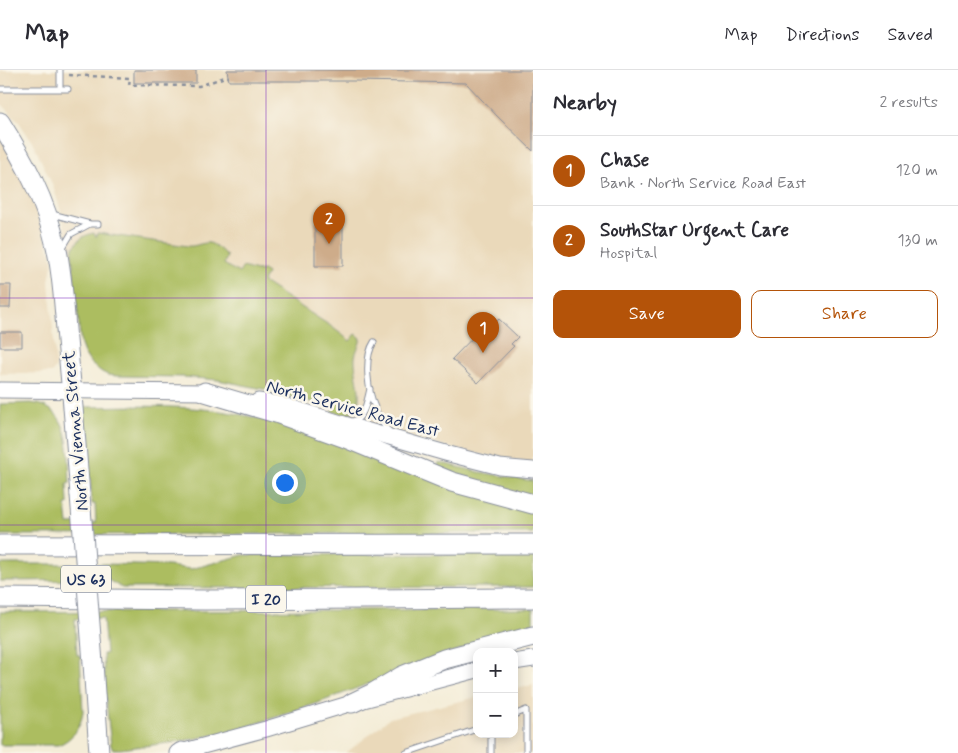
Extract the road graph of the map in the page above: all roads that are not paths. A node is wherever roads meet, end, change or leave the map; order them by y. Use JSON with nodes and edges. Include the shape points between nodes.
{"nodes":[{"id":1,"x":60,"y":70,"type":"edge"},
{"id":2,"x":0,"y":89,"type":"edge"},
{"id":3,"x":60,"y":89,"type":"junction"},
{"id":4,"x":68,"y":89,"type":"dead end"},
{"id":5,"x":0,"y":122,"type":"edge"},
{"id":6,"x":46,"y":213,"type":"junction"},
{"id":7,"x":90,"y":224,"type":"junction"},
{"id":8,"x":98,"y":224,"type":"dead end"},
{"id":9,"x":58,"y":256,"type":"junction"},
{"id":10,"x":374,"y":342,"type":"dead end"},
{"id":11,"x":370,"y":388,"type":"junction"},
{"id":12,"x":0,"y":390,"type":"edge"},
{"id":13,"x":72,"y":390,"type":"junction"},
{"id":14,"x":205,"y":392,"type":"junction"},
{"id":15,"x":338,"y":422,"type":"junction"},
{"id":16,"x":396,"y":439,"type":"junction"},
{"id":17,"x":533,"y":470,"type":"edge"},
{"id":18,"x":533,"y":504,"type":"edge"},
{"id":19,"x":533,"y":544,"type":"edge"},
{"id":20,"x":0,"y":545,"type":"edge"},
{"id":21,"x":0,"y":598,"type":"edge"},
{"id":22,"x":533,"y":598,"type":"edge"},
{"id":23,"x":533,"y":636,"type":"edge"},
{"id":24,"x":533,"y":659,"type":"edge"},
{"id":25,"x":518,"y":661,"type":"edge"},
{"id":26,"x":473,"y":671,"type":"edge"},
{"id":27,"x":352,"y":702,"type":"junction"},
{"id":28,"x":518,"y":713,"type":"edge"},
{"id":29,"x":473,"y":730,"type":"edge"},
{"id":30,"x":492,"y":738,"type":"edge"},
{"id":31,"x":100,"y":753,"type":"edge"},
{"id":32,"x":180,"y":753,"type":"edge"},
{"id":33,"x":406,"y":753,"type":"edge"},
{"id":34,"x":492,"y":753,"type":"edge"},
{"id":35,"x":526,"y":753,"type":"edge"}],
"edges":[{"from":1,"to":3,"type":"lane"},
{"from":2,"to":3,"type":"lane"},
{"from":3,"to":4,"type":"lane"},
{"from":5,"to":6,"type":"highway","name":"North Vienna Street","number":"US 63","via":[[20,152]]},
{"from":6,"to":7,"type":"lane"},
{"from":6,"to":9,"type":"highway","name":"North Vienna Street","number":"US 63"},
{"from":7,"to":8,"type":"lane"},
{"from":7,"to":9,"type":"lane","via":[[71,234]]},
{"from":9,"to":13,"type":"highway","name":"North Vienna Street","number":"US 63"},
{"from":10,"to":11,"type":"lane","via":[[368,362]]},
{"from":11,"to":15,"type":"lane","via":[[357,420]]},
{"from":11,"to":16,"type":"lane","via":[[380,420]]},
{"from":12,"to":13,"type":"main road","name":"North Service Road East"},
{"from":13,"to":14,"type":"main road","name":"North Service Road East"},
{"from":13,"to":31,"type":"highway","name":"North Vienna Street","number":"US 63","bridge":true},
{"from":14,"to":15,"type":"main road","name":"North Service Road East","via":[[280,404]]},
{"from":14,"to":18,"type":"highway","via":[[334,434],[452,482]]},
{"from":15,"to":16,"type":"main road","name":"North Service Road East"},
{"from":16,"to":17,"type":"main road","name":"North Service Road East","via":[[500,467]]},
{"from":19,"to":20,"type":"highway"},
{"from":21,"to":22,"type":"highway","number":"I 20"},
{"from":23,"to":27,"type":"highway","via":[[444,659]]},
{"from":24,"to":25,"type":"main road"},
{"from":26,"to":27,"type":"main road"},
{"from":27,"to":32,"type":"main road"},
{"from":28,"to":35,"type":"lane","via":[[526,710]]},
{"from":29,"to":33,"type":"lane"},
{"from":30,"to":34,"type":"lane"}]}
